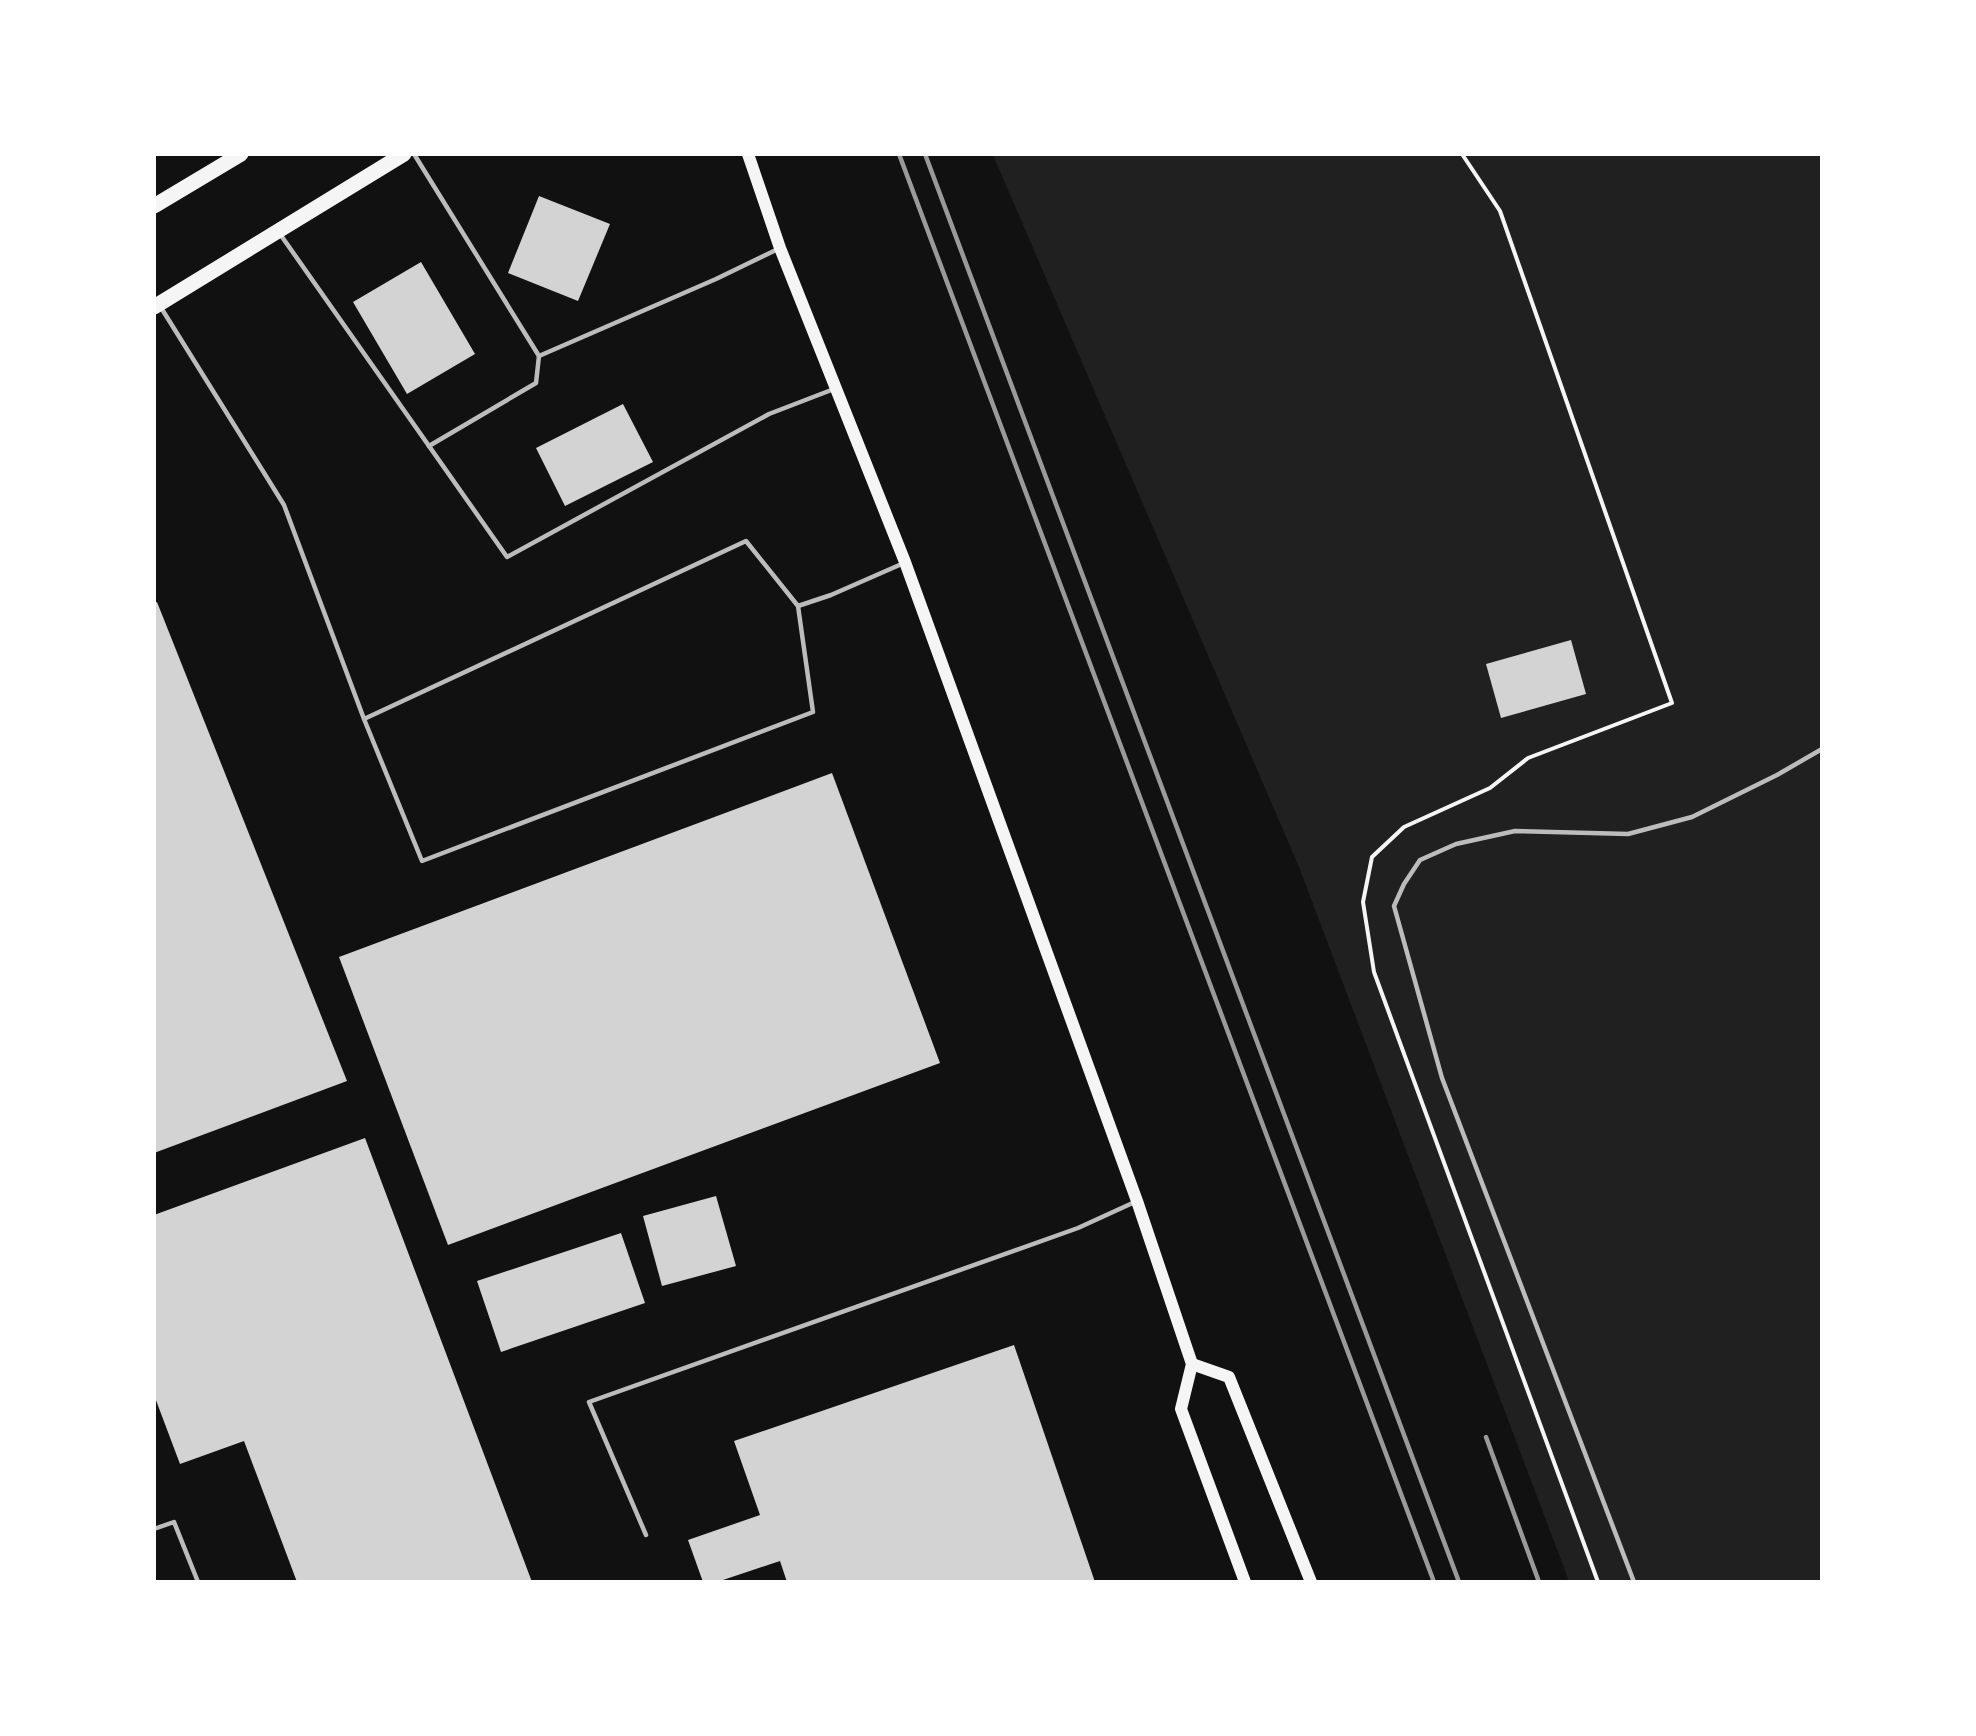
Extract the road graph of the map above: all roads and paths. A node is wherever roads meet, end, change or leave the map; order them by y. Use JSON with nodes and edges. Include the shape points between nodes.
{"nodes":[{"id":1,"x":241,"y":154,"type":"edge"},
{"id":2,"x":404,"y":154,"type":"edge"},
{"id":3,"x":414,"y":154,"type":"edge"},
{"id":4,"x":748,"y":154,"type":"edge"},
{"id":5,"x":154,"y":206,"type":"edge"},
{"id":6,"x":278,"y":231,"type":"junction"},
{"id":7,"x":780,"y":248,"type":"junction"},
{"id":8,"x":157,"y":305,"type":"edge"},
{"id":9,"x":539,"y":356,"type":"junction"},
{"id":10,"x":837,"y":388,"type":"junction"},
{"id":11,"x":429,"y":446,"type":"junction"},
{"id":12,"x":905,"y":562,"type":"junction"},
{"id":13,"x":798,"y":606,"type":"junction"},
{"id":14,"x":364,"y":719,"type":"junction"},
{"id":15,"x":1821,"y":749,"type":"edge"},
{"id":16,"x":1137,"y":1201,"type":"junction"},
{"id":17,"x":1192,"y":1364,"type":"junction"},
{"id":18,"x":154,"y":1529,"type":"edge"},
{"id":19,"x":646,"y":1535,"type":"dead end"},
{"id":20,"x":198,"y":1581,"type":"edge"},
{"id":21,"x":1245,"y":1581,"type":"edge"},
{"id":22,"x":1311,"y":1581,"type":"edge"},
{"id":23,"x":1634,"y":1581,"type":"edge"}],
"edges":[{"from":1,"to":5,"type":"main road"},
{"from":2,"to":6,"type":"main road"},
{"from":3,"to":9,"type":"lane"},
{"from":4,"to":7,"type":"main road"},
{"from":6,"to":8,"type":"main road"},
{"from":6,"to":11,"type":"lane"},
{"from":7,"to":9,"type":"lane"},
{"from":7,"to":10,"type":"main road"},
{"from":8,"to":14,"type":"lane","via":[[284,505]]},
{"from":9,"to":11,"type":"lane","via":[[536,383]]},
{"from":10,"to":11,"type":"lane","via":[[769,414],[507,557]]},
{"from":10,"to":12,"type":"main road"},
{"from":12,"to":13,"type":"lane"},
{"from":12,"to":16,"type":"main road"},
{"from":13,"to":14,"type":"lane","via":[[746,541]]},
{"from":13,"to":14,"type":"lane","via":[[813,712],[422,861]]},
{"from":15,"to":23,"type":"lane","via":[[1692,817],[1628,834],[1515,831],[1456,843],[1420,860],[1394,906],[1442,1078]]},
{"from":16,"to":17,"type":"main road"},
{"from":16,"to":19,"type":"lane","via":[[1078,1228],[590,1402]]},
{"from":17,"to":21,"type":"main road","via":[[1180,1409]]},
{"from":17,"to":22,"type":"main road","via":[[1229,1377]]},
{"from":18,"to":20,"type":"lane","via":[[174,1522]]}]}
